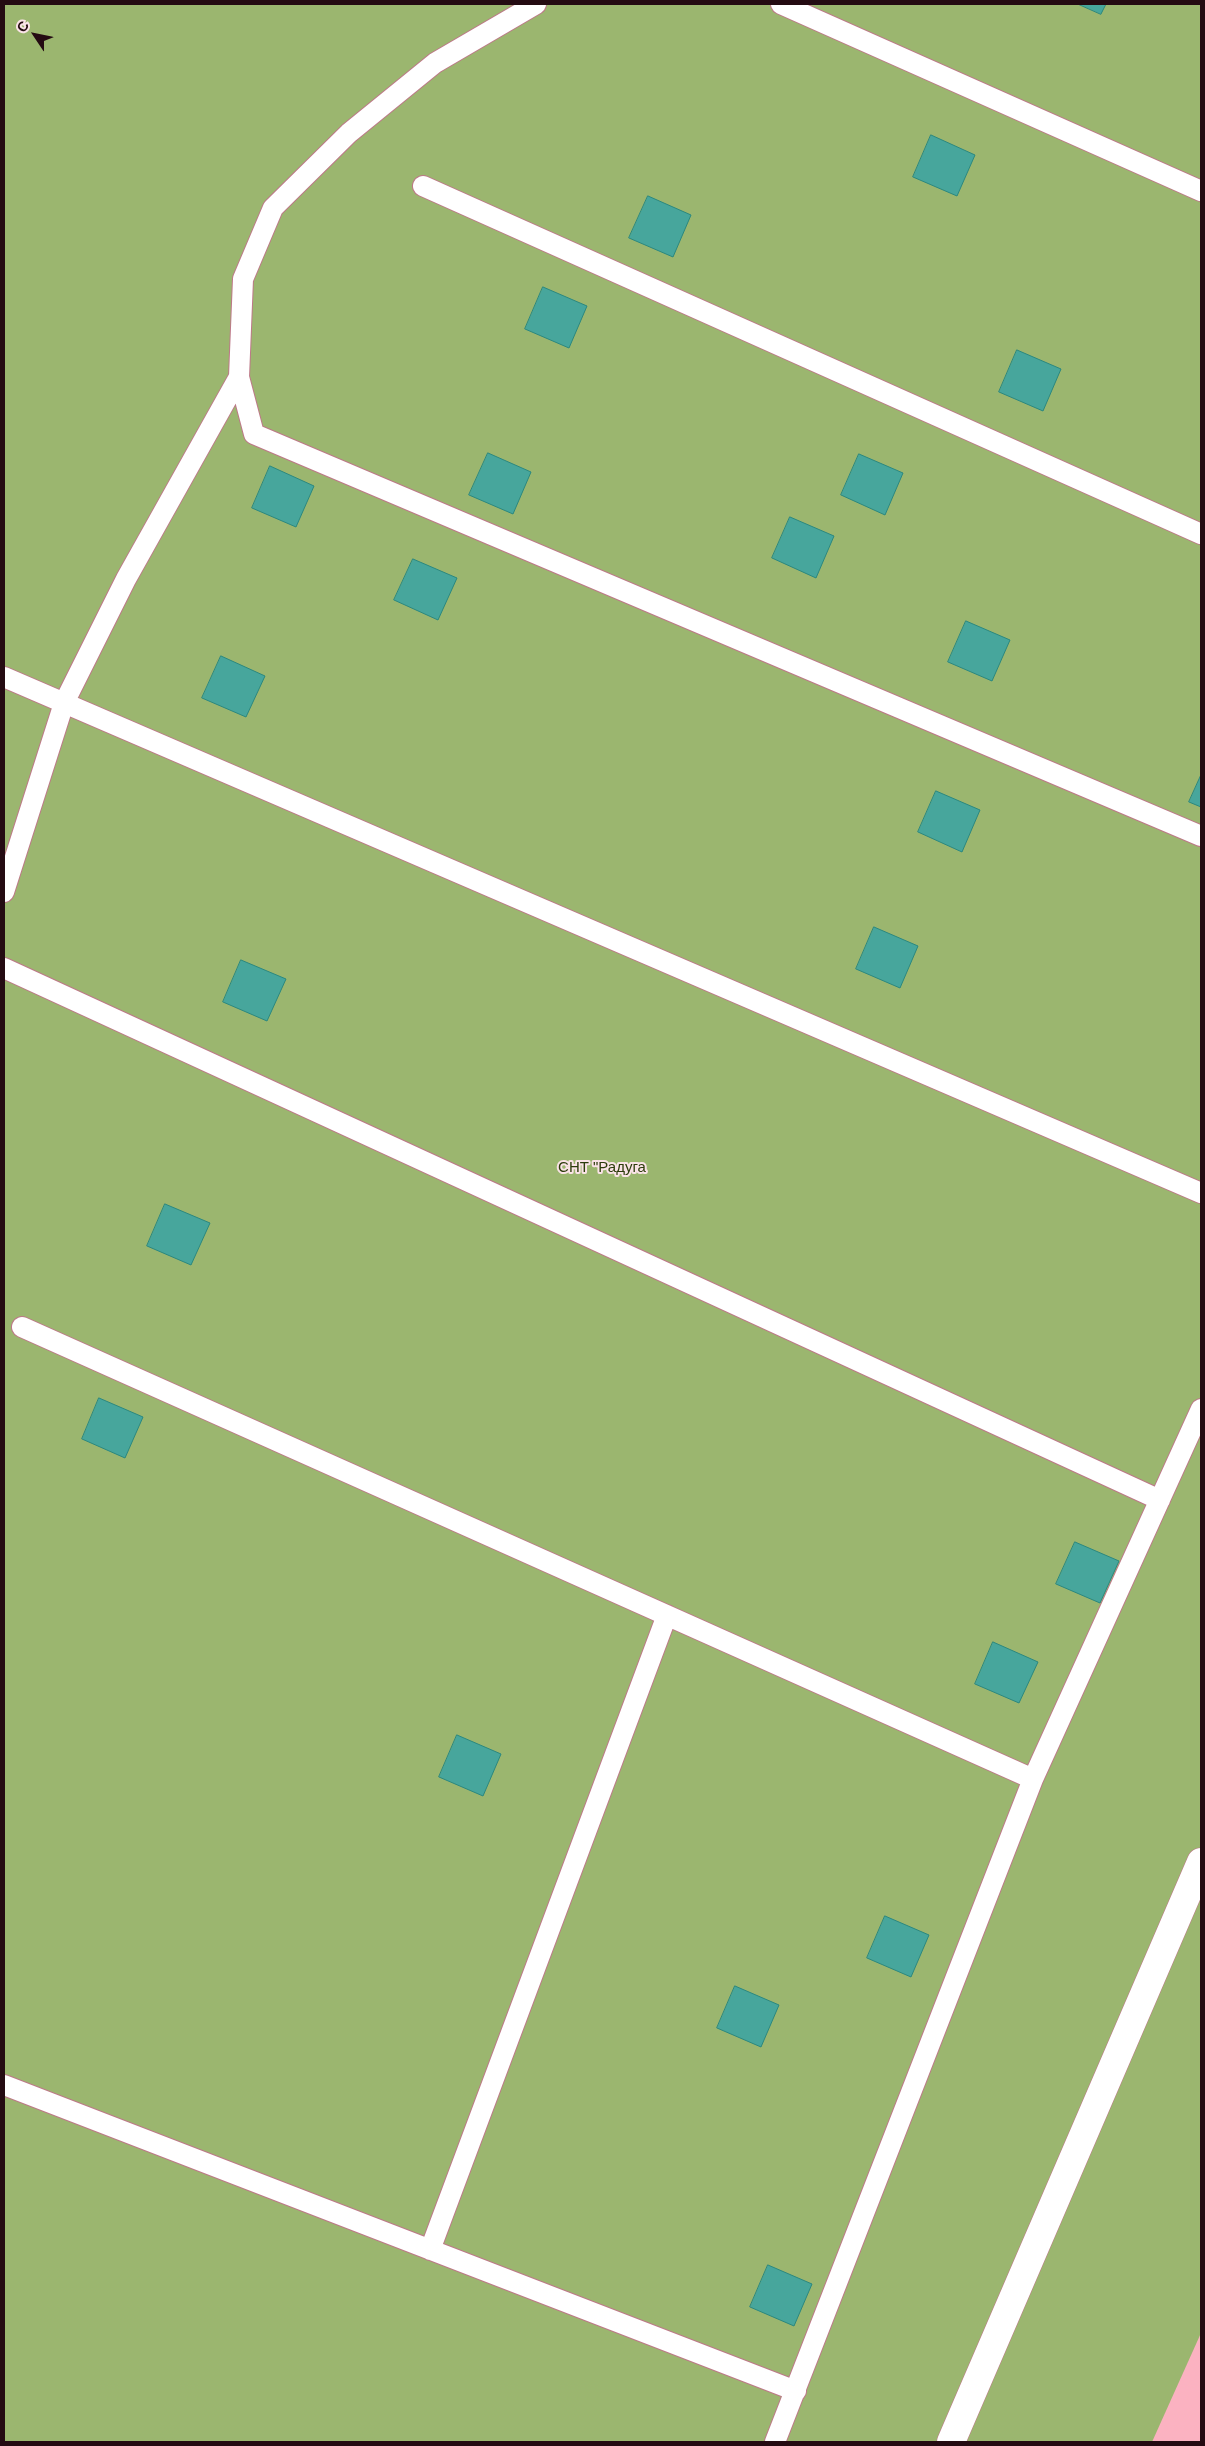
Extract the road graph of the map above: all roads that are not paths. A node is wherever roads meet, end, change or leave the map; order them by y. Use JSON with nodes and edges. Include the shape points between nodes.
{"nodes":[{"id":1,"x":536,"y":4,"type":"edge"},
{"id":2,"x":781,"y":4,"type":"edge"},
{"id":3,"x":423,"y":186,"type":"dead end"},
{"id":4,"x":1201,"y":191,"type":"edge"},
{"id":5,"x":239,"y":377,"type":"junction"},
{"id":6,"x":1201,"y":534,"type":"edge"},
{"id":7,"x":4,"y":678,"type":"edge"},
{"id":8,"x":64,"y":703,"type":"junction"},
{"id":9,"x":1201,"y":836,"type":"edge"},
{"id":10,"x":4,"y":892,"type":"edge"},
{"id":11,"x":4,"y":968,"type":"edge"},
{"id":12,"x":1201,"y":1193,"type":"edge"},
{"id":13,"x":22,"y":1326,"type":"dead end"},
{"id":14,"x":1201,"y":1409,"type":"edge"},
{"id":15,"x":1160,"y":1500,"type":"junction"},
{"id":16,"x":667,"y":1615,"type":"junction"},
{"id":17,"x":1033,"y":1779,"type":"junction"},
{"id":18,"x":1201,"y":1862,"type":"edge"},
{"id":19,"x":4,"y":2085,"type":"edge"},
{"id":20,"x":430,"y":2250,"type":"junction"},
{"id":21,"x":796,"y":2391,"type":"junction"},
{"id":22,"x":775,"y":2442,"type":"edge"},
{"id":23,"x":951,"y":2442,"type":"edge"}],
"edges":[{"from":1,"to":5,"type":"lane","via":[[435,63],[349,133],[273,208],[242,279]]},
{"from":2,"to":4,"type":"lane"},
{"from":3,"to":6,"type":"lane"},
{"from":5,"to":8,"type":"lane","via":[[126,579]]},
{"from":5,"to":9,"type":"lane","via":[[254,434]]},
{"from":7,"to":8,"type":"lane"},
{"from":8,"to":10,"type":"lane"},
{"from":8,"to":12,"type":"lane"},
{"from":11,"to":15,"type":"lane"},
{"from":13,"to":16,"type":"lane"},
{"from":14,"to":15,"type":"lane"},
{"from":15,"to":17,"type":"lane"},
{"from":16,"to":17,"type":"lane"},
{"from":16,"to":20,"type":"lane"},
{"from":17,"to":21,"type":"lane"},
{"from":18,"to":23,"type":"street"},
{"from":19,"to":20,"type":"lane"},
{"from":20,"to":21,"type":"lane"},
{"from":21,"to":22,"type":"lane"}]}
